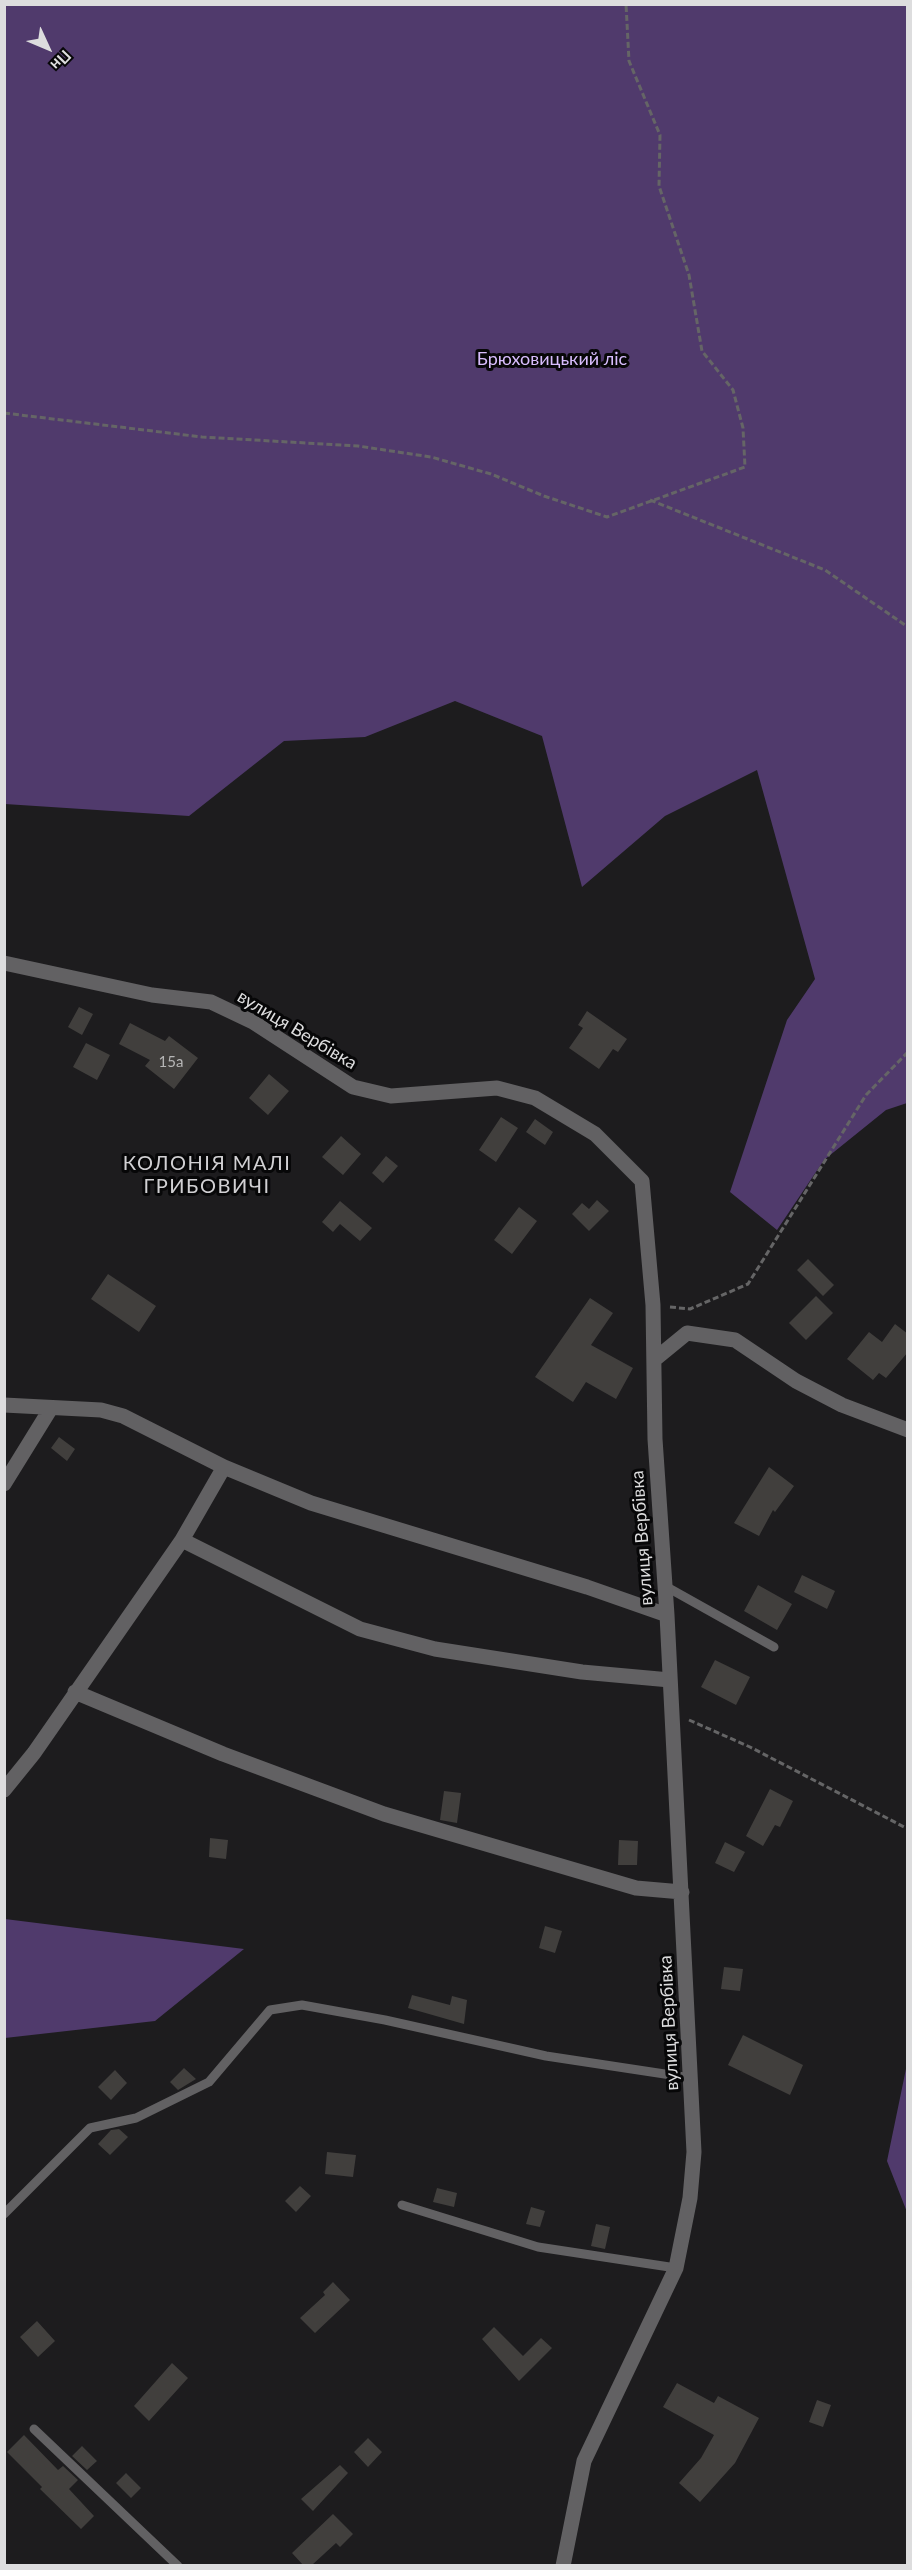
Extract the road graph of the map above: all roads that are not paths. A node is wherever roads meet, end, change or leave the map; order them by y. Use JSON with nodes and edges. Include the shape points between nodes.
{"nodes":[{"id":1,"x":4,"y":963,"type":"edge"},
{"id":2,"x":654,"y":1360,"type":"junction"},
{"id":3,"x":4,"y":1406,"type":"edge"},
{"id":4,"x":51,"y":1408,"type":"junction"},
{"id":5,"x":908,"y":1430,"type":"edge"},
{"id":6,"x":224,"y":1467,"type":"junction"},
{"id":7,"x":4,"y":1484,"type":"edge"},
{"id":8,"x":182,"y":1540,"type":"junction"},
{"id":9,"x":665,"y":1586,"type":"junction"},
{"id":10,"x":667,"y":1615,"type":"junction"},
{"id":11,"x":774,"y":1647,"type":"dead end"},
{"id":12,"x":670,"y":1680,"type":"junction"},
{"id":13,"x":75,"y":1692,"type":"junction"},
{"id":14,"x":4,"y":1790,"type":"edge"},
{"id":15,"x":682,"y":1892,"type":"junction"},
{"id":16,"x":691,"y":2078,"type":"junction"},
{"id":17,"x":402,"y":2205,"type":"dead end"},
{"id":18,"x":4,"y":2214,"type":"edge"},
{"id":19,"x":676,"y":2268,"type":"junction"},
{"id":20,"x":34,"y":2429,"type":"dead end"},
{"id":21,"x":178,"y":2565,"type":"edge"},
{"id":22,"x":563,"y":2565,"type":"edge"}],
"edges":[{"from":1,"to":2,"type":"street","name":"вулиця Вербівка","via":[[152,995],[211,1002],[253,1022],[353,1087],[391,1096],[497,1088],[555,1108],[596,1134],[642,1181]]},
{"from":2,"to":5,"type":"street","via":[[687,1333],[735,1340],[796,1381],[842,1405]]},
{"from":2,"to":9,"type":"street","name":"вулиця Вербівка"},
{"from":3,"to":4,"type":"street"},
{"from":4,"to":6,"type":"street","via":[[101,1410],[123,1416]]},
{"from":4,"to":7,"type":"street"},
{"from":6,"to":8,"type":"street"},
{"from":6,"to":10,"type":"street","via":[[311,1503],[576,1583]]},
{"from":8,"to":12,"type":"street","via":[[360,1629],[435,1649],[582,1672]]},
{"from":8,"to":13,"type":"street"},
{"from":9,"to":10,"type":"street","name":"вулиця Вербівка"},
{"from":9,"to":11,"type":"lane"},
{"from":10,"to":12,"type":"street","name":"вулиця Вербівка"},
{"from":12,"to":15,"type":"street","name":"вулиця Вербівка"},
{"from":13,"to":14,"type":"street"},
{"from":13,"to":15,"type":"street","via":[[223,1754],[384,1814],[636,1888]]},
{"from":15,"to":16,"type":"street","name":"вулиця Вербівка"},
{"from":16,"to":18,"type":"lane","via":[[546,2056],[302,2005],[270,2010],[209,2082],[136,2118],[90,2128]]},
{"from":16,"to":19,"type":"street","name":"вулиця Вербівка","via":[[694,2152],[690,2198]]},
{"from":17,"to":19,"type":"lane","via":[[538,2247]]},
{"from":19,"to":22,"type":"street","name":"вулиця Вербівка","via":[[584,2461]]},
{"from":20,"to":21,"type":"lane"}]}
